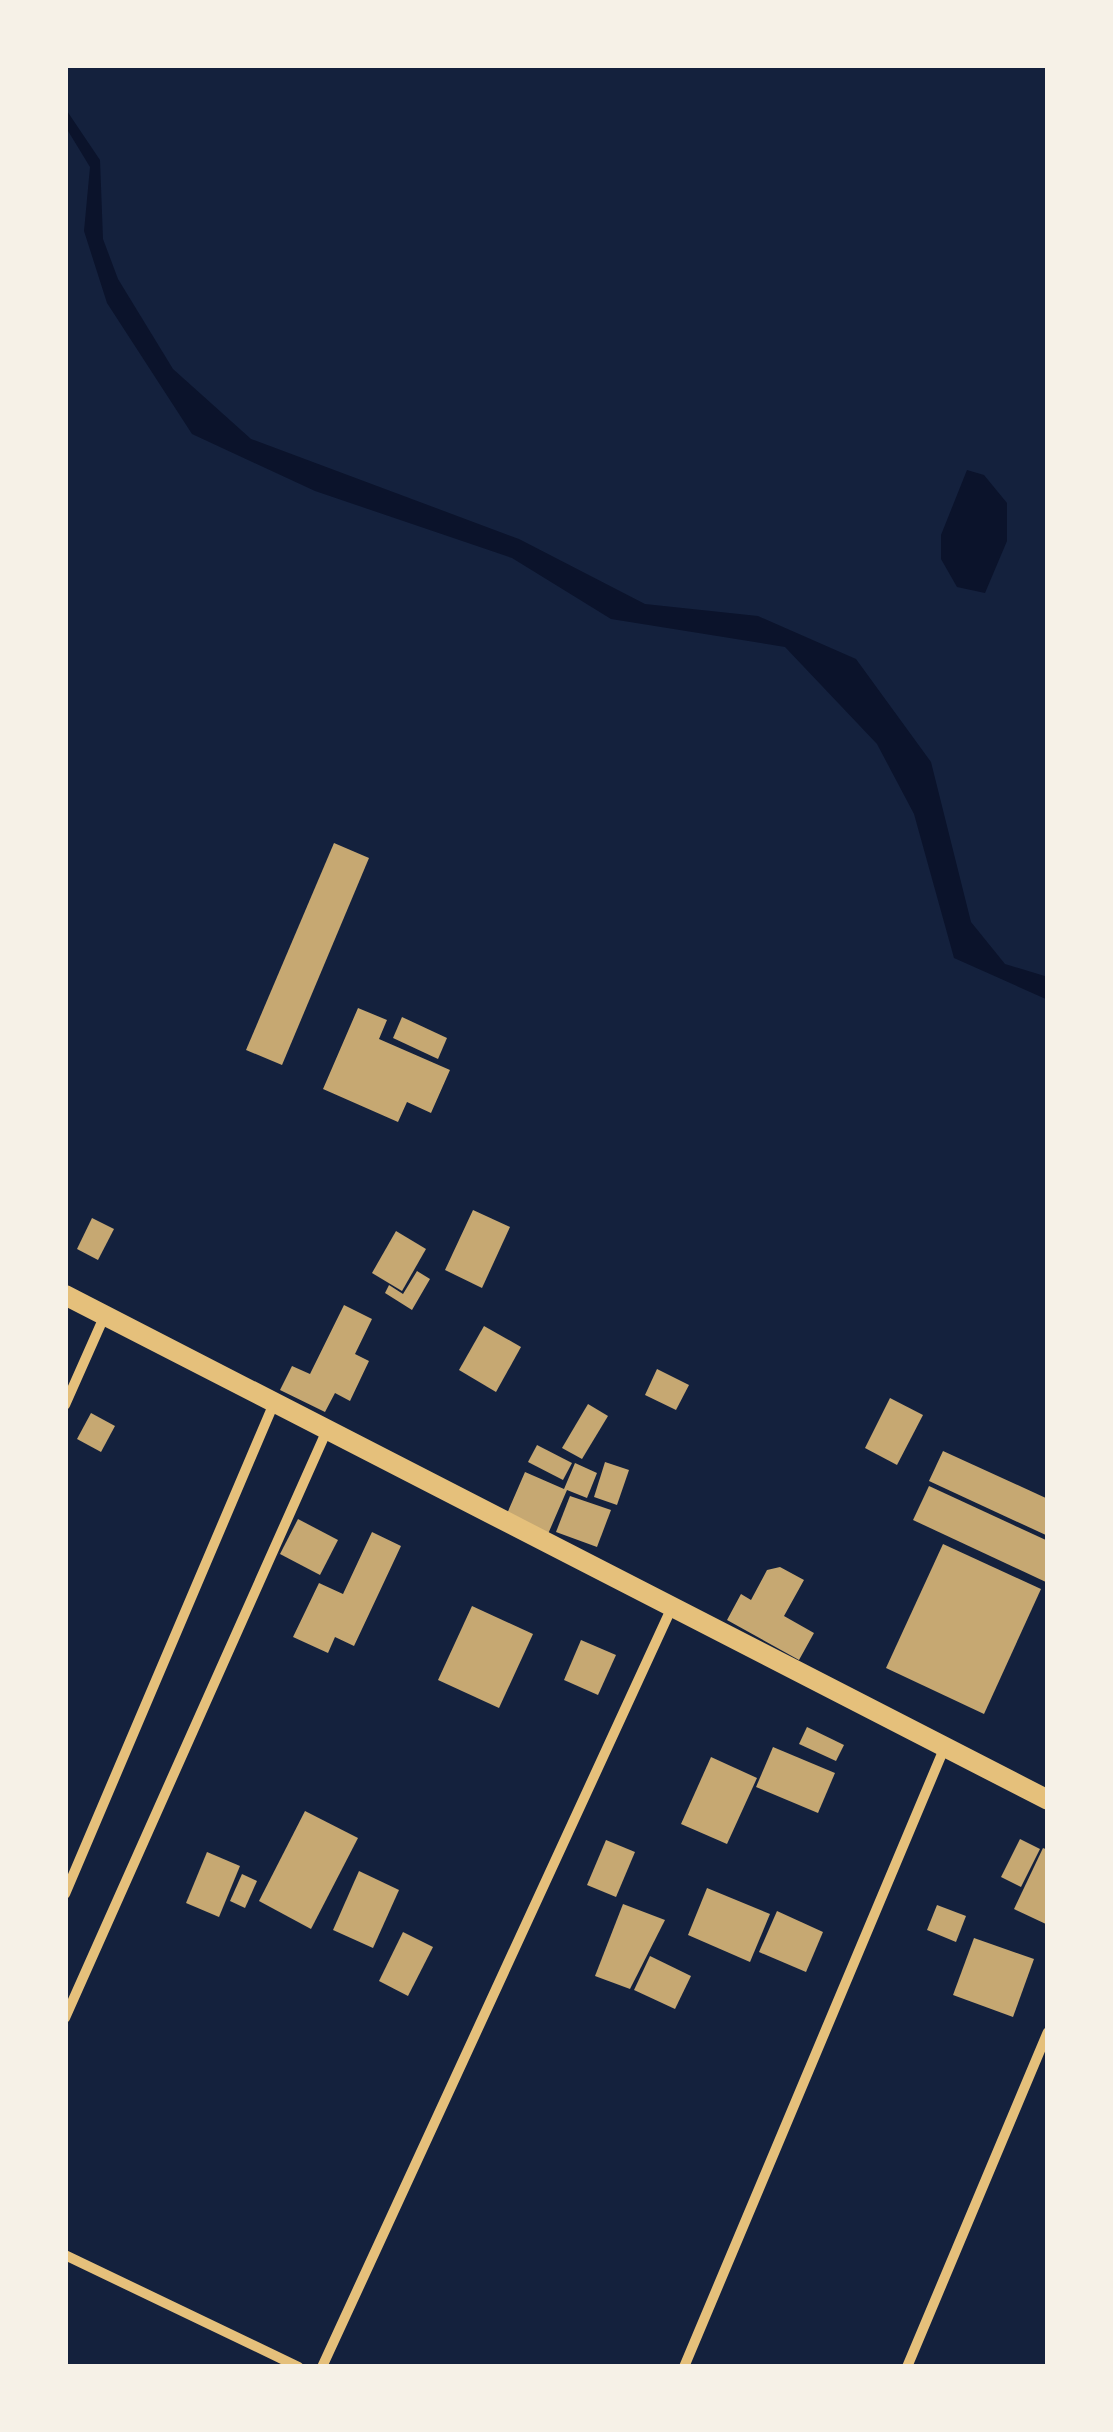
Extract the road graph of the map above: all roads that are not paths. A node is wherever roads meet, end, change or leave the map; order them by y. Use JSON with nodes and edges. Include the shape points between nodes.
{"nodes":[{"id":1,"x":65,"y":1296,"type":"edge"},
{"id":2,"x":104,"y":1317,"type":"junction"},
{"id":3,"x":274,"y":1403,"type":"junction"},
{"id":4,"x":65,"y":1406,"type":"edge"},
{"id":5,"x":327,"y":1430,"type":"junction"},
{"id":6,"x":673,"y":1604,"type":"junction"},
{"id":7,"x":946,"y":1743,"type":"junction"},
{"id":8,"x":1048,"y":1800,"type":"edge"},
{"id":9,"x":65,"y":1894,"type":"edge"},
{"id":10,"x":65,"y":2018,"type":"edge"},
{"id":11,"x":1048,"y":2032,"type":"edge"},
{"id":12,"x":65,"y":2255,"type":"edge"},
{"id":13,"x":299,"y":2367,"type":"edge"},
{"id":14,"x":322,"y":2367,"type":"edge"},
{"id":15,"x":684,"y":2367,"type":"edge"},
{"id":16,"x":907,"y":2367,"type":"edge"}],
"edges":[{"from":1,"to":2,"type":"main road"},
{"from":2,"to":3,"type":"main road"},
{"from":2,"to":4,"type":"street"},
{"from":3,"to":5,"type":"main road"},
{"from":3,"to":9,"type":"street"},
{"from":5,"to":6,"type":"main road"},
{"from":5,"to":10,"type":"street"},
{"from":6,"to":7,"type":"main road"},
{"from":6,"to":14,"type":"street"},
{"from":7,"to":8,"type":"main road"},
{"from":7,"to":15,"type":"street"},
{"from":11,"to":16,"type":"street"},
{"from":12,"to":13,"type":"street"}]}
